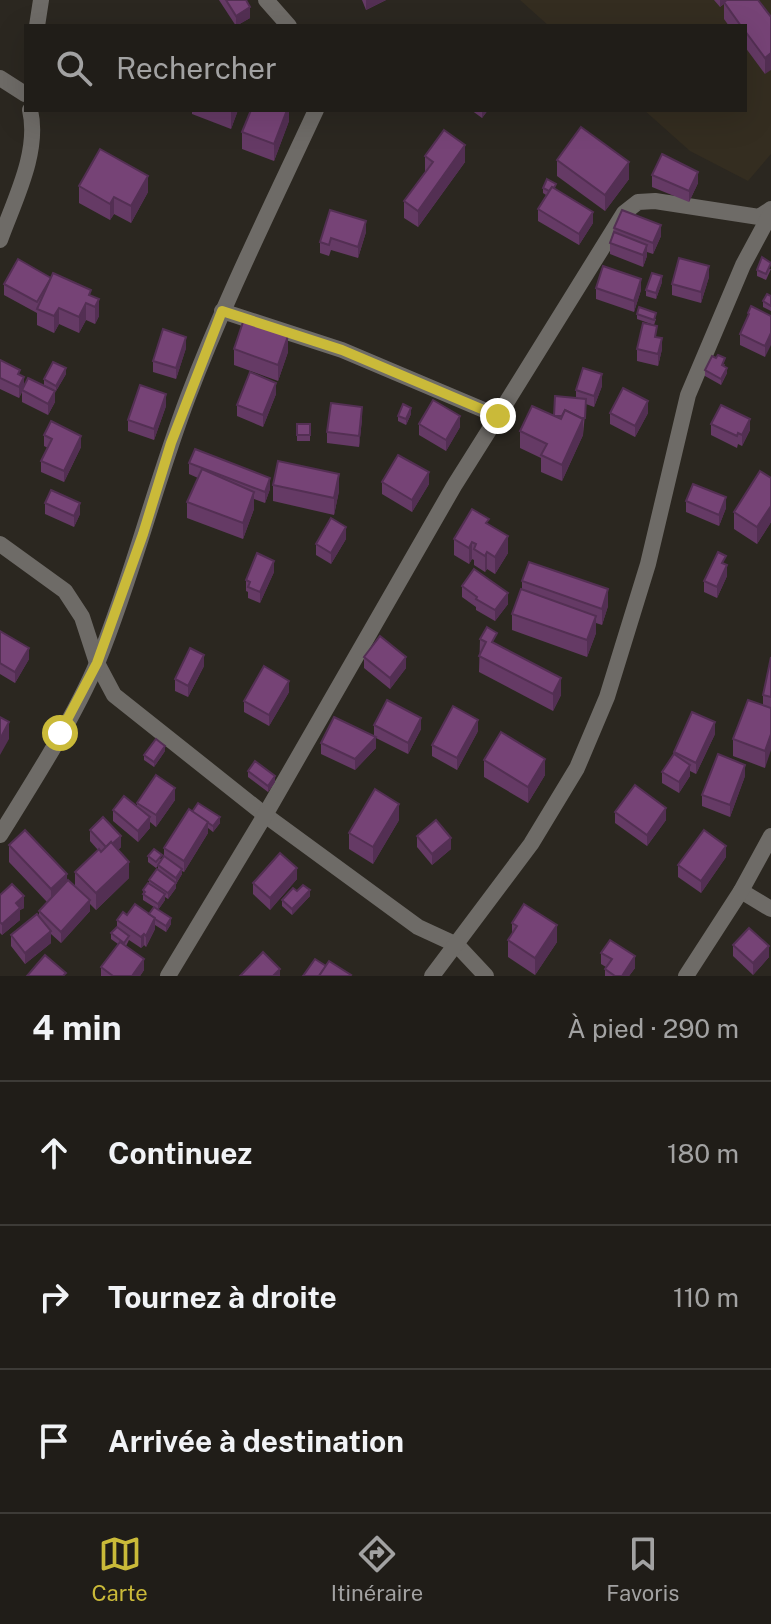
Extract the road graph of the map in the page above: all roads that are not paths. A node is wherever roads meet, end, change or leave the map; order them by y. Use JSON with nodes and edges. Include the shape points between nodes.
{"nodes":[{"id":1,"x":41,"y":0,"type":"edge"},
{"id":2,"x":266,"y":0,"type":"edge"},
{"id":3,"x":37,"y":24,"type":"edge"},
{"id":4,"x":287,"y":24,"type":"edge"},
{"id":5,"x":0,"y":78,"type":"edge"},
{"id":6,"x":24,"y":93,"type":"edge"},
{"id":7,"x":30,"y":112,"type":"edge"},
{"id":8,"x":315,"y":112,"type":"edge"},
{"id":9,"x":771,"y":211,"type":"edge"},
{"id":10,"x":0,"y":240,"type":"edge"},
{"id":11,"x":222,"y":311,"type":"junction"},
{"id":12,"x":498,"y":416,"type":"junction"},
{"id":13,"x":0,"y":544,"type":"edge"},
{"id":14,"x":97,"y":663,"type":"junction"},
{"id":15,"x":265,"y":815,"type":"junction"},
{"id":16,"x":0,"y":835,"type":"edge"},
{"id":17,"x":771,"y":836,"type":"edge"},
{"id":18,"x":741,"y":891,"type":"junction"},
{"id":19,"x":771,"y":909,"type":"edge"},
{"id":20,"x":457,"y":945,"type":"junction"},
{"id":21,"x":168,"y":976,"type":"edge"},
{"id":22,"x":432,"y":976,"type":"edge"},
{"id":23,"x":486,"y":976,"type":"edge"},
{"id":24,"x":686,"y":976,"type":"edge"}],
"edges":[{"from":1,"to":3,"type":"street"},
{"from":2,"to":4,"type":"street"},
{"from":5,"to":6,"type":"street"},
{"from":7,"to":10,"type":"street","via":[[32,144]]},
{"from":8,"to":11,"type":"street"},
{"from":9,"to":12,"type":"street","via":[[759,217],[638,202],[624,213]]},
{"from":9,"to":20,"type":"street","via":[[688,395],[648,564],[607,697],[577,768],[531,844]]},
{"from":11,"to":12,"type":"street","via":[[342,350]]},
{"from":11,"to":14,"type":"street"},
{"from":12,"to":15,"type":"street"},
{"from":13,"to":14,"type":"street","via":[[65,591],[82,617]]},
{"from":14,"to":15,"type":"street","via":[[114,695]]},
{"from":14,"to":16,"type":"street"},
{"from":15,"to":20,"type":"street","via":[[418,927]]},
{"from":15,"to":21,"type":"street"},
{"from":17,"to":18,"type":"street"},
{"from":18,"to":19,"type":"street"},
{"from":18,"to":24,"type":"street"},
{"from":20,"to":22,"type":"street"},
{"from":20,"to":23,"type":"street"}]}
